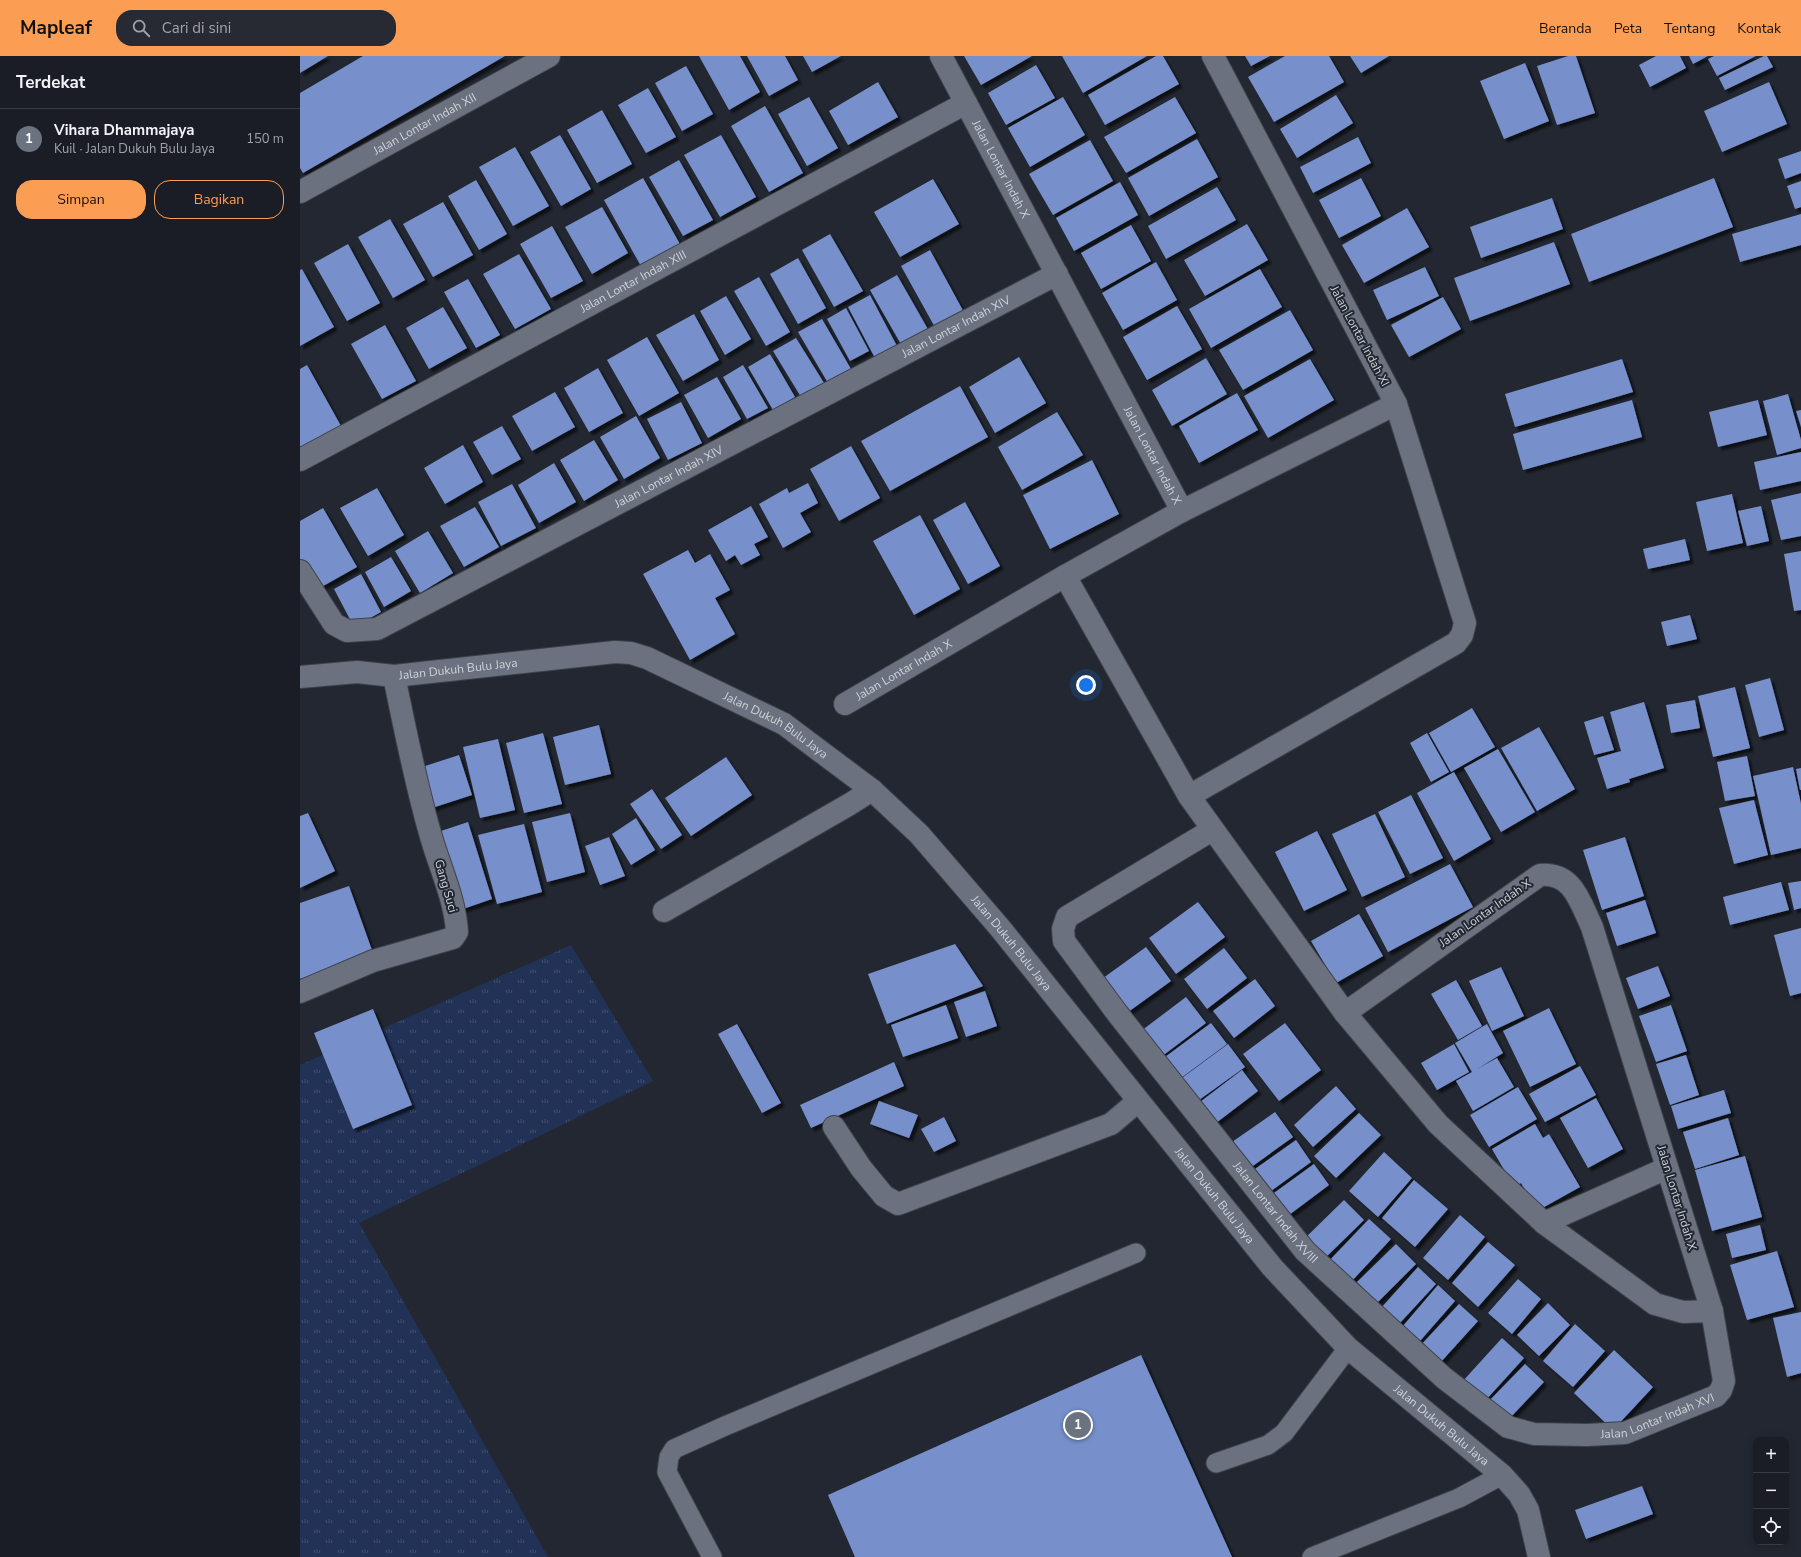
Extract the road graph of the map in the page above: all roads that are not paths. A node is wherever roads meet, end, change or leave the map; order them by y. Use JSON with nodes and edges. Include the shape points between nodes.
{"nodes":[{"id":1,"x":549,"y":56,"type":"edge"},
{"id":2,"x":941,"y":56,"type":"edge"},
{"id":3,"x":1213,"y":56,"type":"edge"},
{"id":4,"x":966,"y":103,"type":"junction"},
{"id":5,"x":300,"y":192,"type":"edge"},
{"id":6,"x":1057,"y":274,"type":"junction"},
{"id":7,"x":1396,"y":404,"type":"junction"},
{"id":8,"x":300,"y":460,"type":"edge"},
{"id":9,"x":1182,"y":511,"type":"junction"},
{"id":10,"x":300,"y":571,"type":"edge"},
{"id":11,"x":1065,"y":576,"type":"junction"},
{"id":12,"x":394,"y":676,"type":"junction"},
{"id":13,"x":300,"y":677,"type":"edge"},
{"id":14,"x":845,"y":704,"type":"dead end"},
{"id":15,"x":872,"y":790,"type":"junction"},
{"id":16,"x":1188,"y":796,"type":"junction"},
{"id":17,"x":1212,"y":830,"type":"junction"},
{"id":18,"x":664,"y":911,"type":"dead end"},
{"id":19,"x":300,"y":992,"type":"edge"},
{"id":20,"x":1345,"y":1013,"type":"junction"},
{"id":21,"x":1138,"y":1101,"type":"junction"},
{"id":22,"x":834,"y":1128,"type":"dead end"},
{"id":23,"x":1667,"y":1168,"type":"junction"},
{"id":24,"x":1544,"y":1223,"type":"junction"},
{"id":25,"x":1136,"y":1253,"type":"dead end"},
{"id":26,"x":1712,"y":1311,"type":"junction"},
{"id":27,"x":1348,"y":1348,"type":"junction"},
{"id":28,"x":1534,"y":1434,"type":"joint"},
{"id":29,"x":1216,"y":1463,"type":"dead end"},
{"id":30,"x":1502,"y":1475,"type":"junction"},
{"id":31,"x":712,"y":1557,"type":"edge"},
{"id":32,"x":1312,"y":1557,"type":"edge"},
{"id":33,"x":1539,"y":1557,"type":"edge"}],
"edges":[{"from":1,"to":5,"type":"street","name":"Jalan Lontar Indah XII"},
{"from":2,"to":4,"type":"street","name":"Jalan Lontar Indah X"},
{"from":3,"to":7,"type":"street","name":"Jalan Lontar Indah XI"},
{"from":4,"to":6,"type":"street","name":"Jalan Lontar Indah X"},
{"from":4,"to":8,"type":"street","name":"Jalan Lontar Indah XIII"},
{"from":6,"to":9,"type":"street","name":"Jalan Lontar Indah X"},
{"from":6,"to":10,"type":"street","name":"Jalan Lontar Indah XIV","via":[[377,629],[347,631],[334,624]]},
{"from":7,"to":9,"type":"street"},
{"from":7,"to":16,"type":"street","name":"Jalan Lontar Indah XI","via":[[1465,624],[1462,635],[1456,643]]},
{"from":9,"to":11,"type":"street","name":"Jalan Lontar Indah X"},
{"from":11,"to":14,"type":"street","name":"Jalan Lontar Indah X"},
{"from":11,"to":16,"type":"street"},
{"from":12,"to":13,"type":"street","name":"Jalan Dukuh Bulu Jaya","via":[[357,672]]},
{"from":12,"to":15,"type":"street","name":"Jalan Dukuh Bulu Jaya","via":[[615,652],[631,653],[648,658],[784,724]]},
{"from":12,"to":19,"type":"street","name":"Gang Suci","via":[[415,778],[430,835],[454,908],[457,932],[453,938],[373,961]]},
{"from":15,"to":18,"type":"street"},
{"from":15,"to":21,"type":"street","name":"Jalan Dukuh Bulu Jaya","via":[[919,834],[995,922]]},
{"from":16,"to":17,"type":"street"},
{"from":17,"to":20,"type":"street"},
{"from":17,"to":28,"type":"street","name":"Jalan Lontar Indah XVIII","via":[[1067,918],[1063,929],[1064,941],[1122,1020],[1305,1251],[1444,1378],[1508,1427]]},
{"from":20,"to":23,"type":"street","name":"Jalan Lontar Indah X","via":[[1540,875],[1560,877],[1571,886],[1592,927]]},
{"from":20,"to":24,"type":"street","via":[[1438,1124]]},
{"from":21,"to":22,"type":"street","via":[[1111,1124],[898,1204],[884,1196]]},
{"from":21,"to":27,"type":"street","name":"Jalan Dukuh Bulu Jaya","via":[[1272,1267]]},
{"from":23,"to":24,"type":"street"},
{"from":23,"to":26,"type":"street","name":"Jalan Lontar Indah X"},
{"from":24,"to":26,"type":"street","via":[[1655,1304],[1683,1312]]},
{"from":25,"to":31,"type":"lane","via":[[674,1449],[669,1458],[667,1472]]},
{"from":26,"to":28,"type":"street","name":"Jalan Lontar Indah XVI","via":[[1724,1381],[1716,1396],[1625,1433]]},
{"from":27,"to":29,"type":"lane","via":[[1284,1433],[1268,1445]]},
{"from":27,"to":30,"type":"street","name":"Jalan Dukuh Bulu Jaya"},
{"from":30,"to":32,"type":"lane","via":[[1459,1498]]},
{"from":30,"to":33,"type":"street","name":"Jalan Dukuh Bulu Jaya","via":[[1519,1494],[1528,1510]]}]}
